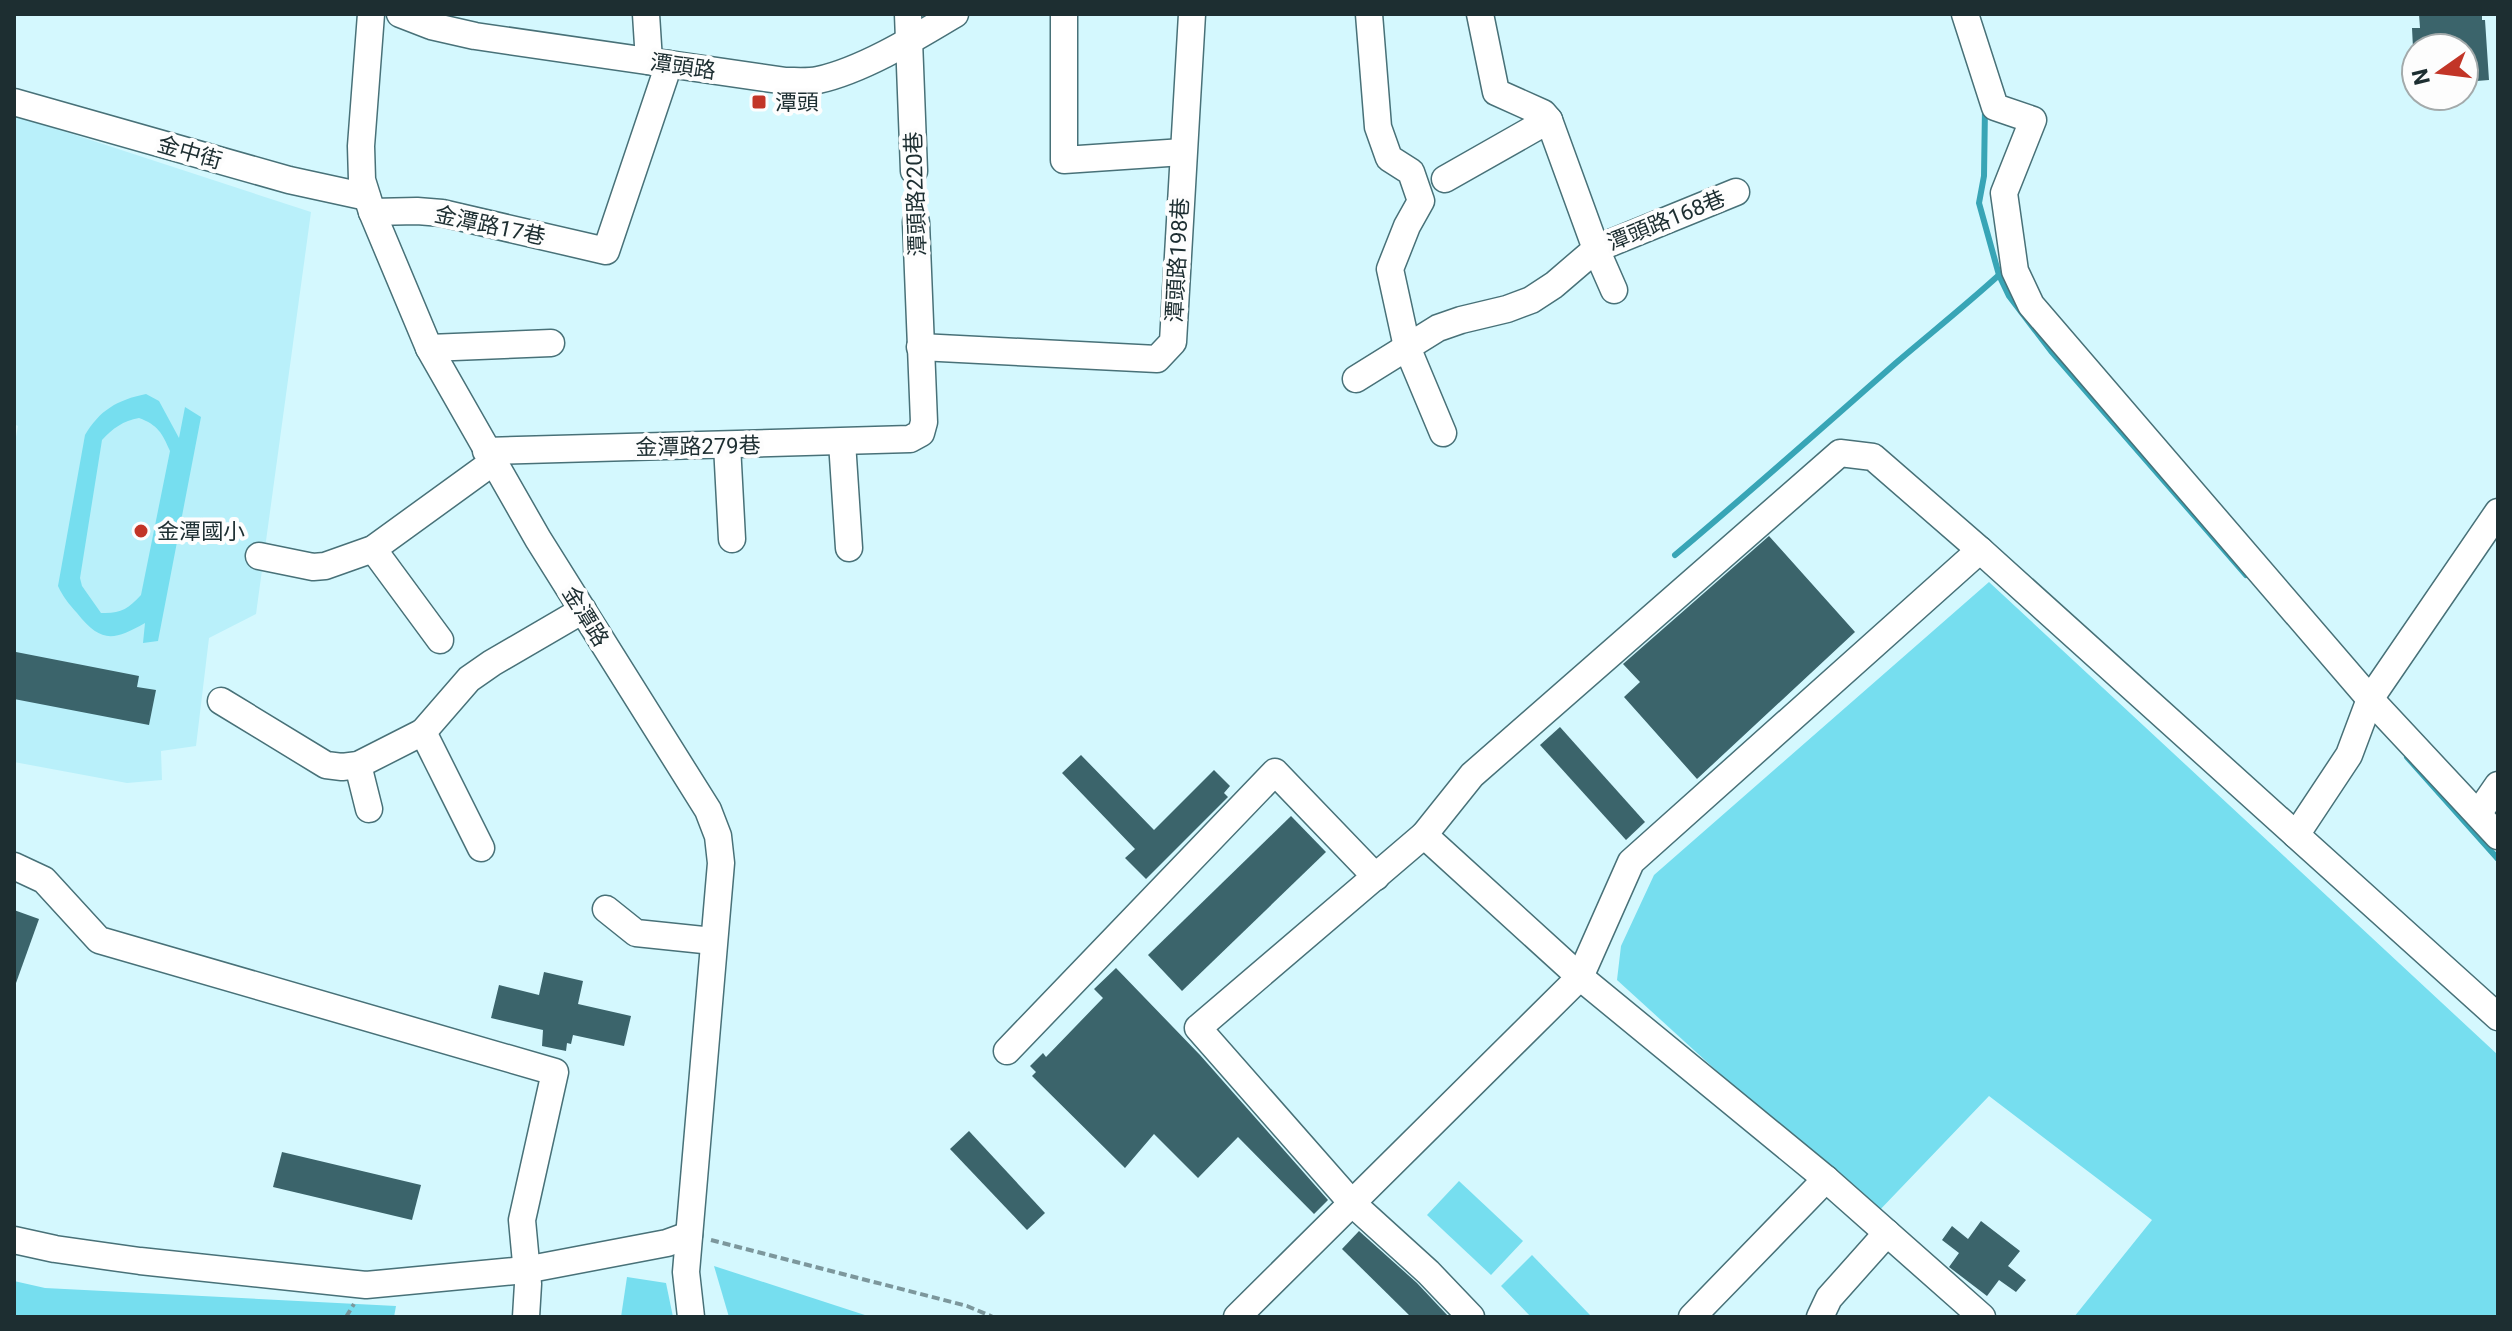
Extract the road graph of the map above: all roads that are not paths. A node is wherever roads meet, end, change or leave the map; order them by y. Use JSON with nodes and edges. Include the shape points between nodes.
{"nodes":[{"id":1,"x":371,"y":14,"type":"edge"},
{"id":2,"x":400,"y":14,"type":"edge"},
{"id":3,"x":646,"y":14,"type":"edge"},
{"id":4,"x":908,"y":14,"type":"edge"},
{"id":5,"x":955,"y":14,"type":"edge"},
{"id":6,"x":1064,"y":14,"type":"edge"},
{"id":7,"x":1192,"y":14,"type":"edge"},
{"id":8,"x":1369,"y":14,"type":"edge"},
{"id":9,"x":1480,"y":14,"type":"edge"},
{"id":10,"x":1965,"y":14,"type":"edge"},
{"id":11,"x":909,"y":41,"type":"junction"},
{"id":12,"x":659,"y":62,"type":"junction"},
{"id":13,"x":14,"y":102,"type":"edge"},
{"id":14,"x":1549,"y":120,"type":"junction"},
{"id":15,"x":1183,"y":152,"type":"junction"},
{"id":16,"x":914,"y":171,"type":"dead end"},
{"id":17,"x":1445,"y":179,"type":"dead end"},
{"id":18,"x":1736,"y":192,"type":"dead end"},
{"id":19,"x":370,"y":205,"type":"junction"},
{"id":20,"x":916,"y":222,"type":"dead end"},
{"id":21,"x":1596,"y":249,"type":"junction"},
{"id":22,"x":1614,"y":290,"type":"dead end"},
{"id":23,"x":551,"y":343,"type":"dead end"},
{"id":24,"x":920,"y":347,"type":"junction"},
{"id":25,"x":1407,"y":347,"type":"junction"},
{"id":26,"x":429,"y":348,"type":"junction"},
{"id":27,"x":1356,"y":379,"type":"dead end"},
{"id":28,"x":1443,"y":433,"type":"dead end"},
{"id":29,"x":910,"y":439,"type":"joint"},
{"id":30,"x":842,"y":442,"type":"junction"},
{"id":31,"x":727,"y":445,"type":"junction"},
{"id":32,"x":490,"y":457,"type":"junction"},
{"id":33,"x":2498,"y":512,"type":"edge"},
{"id":34,"x":732,"y":539,"type":"dead end"},
{"id":35,"x":849,"y":548,"type":"dead end"},
{"id":36,"x":373,"y":549,"type":"junction"},
{"id":37,"x":1980,"y":550,"type":"junction"},
{"id":38,"x":259,"y":556,"type":"dead end"},
{"id":39,"x":583,"y":610,"type":"junction"},
{"id":40,"x":440,"y":640,"type":"dead end"},
{"id":41,"x":2370,"y":699,"type":"junction"},
{"id":42,"x":221,"y":701,"type":"dead end"},
{"id":43,"x":423,"y":732,"type":"junction"},
{"id":44,"x":358,"y":765,"type":"junction"},
{"id":45,"x":2498,"y":785,"type":"edge"},
{"id":46,"x":369,"y":809,"type":"dead end"},
{"id":47,"x":2478,"y":814,"type":"junction"},
{"id":48,"x":1424,"y":835,"type":"junction"},
{"id":49,"x":2296,"y":835,"type":"junction"},
{"id":50,"x":2498,"y":836,"type":"edge"},
{"id":51,"x":481,"y":848,"type":"dead end"},
{"id":52,"x":14,"y":866,"type":"edge"},
{"id":53,"x":1376,"y":877,"type":"junction"},
{"id":54,"x":606,"y":909,"type":"dead end"},
{"id":55,"x":713,"y":941,"type":"junction"},
{"id":56,"x":1580,"y":977,"type":"junction"},
{"id":57,"x":2498,"y":1017,"type":"edge"},
{"id":58,"x":1007,"y":1051,"type":"dead end"},
{"id":59,"x":1826,"y":1179,"type":"junction"},
{"id":60,"x":1352,"y":1203,"type":"junction"},
{"id":61,"x":1887,"y":1233,"type":"junction"},
{"id":62,"x":689,"y":1235,"type":"junction"},
{"id":63,"x":14,"y":1240,"type":"edge"},
{"id":64,"x":525,"y":1270,"type":"junction"},
{"id":65,"x":526,"y":1317,"type":"edge"},
{"id":66,"x":691,"y":1317,"type":"edge"},
{"id":67,"x":1237,"y":1317,"type":"edge"},
{"id":68,"x":1471,"y":1317,"type":"edge"},
{"id":69,"x":1692,"y":1317,"type":"edge"},
{"id":70,"x":1820,"y":1317,"type":"edge"},
{"id":71,"x":1982,"y":1317,"type":"edge"}],
"edges":[{"from":1,"to":19,"type":"street","name":"金潭路","via":[[361,146],[362,180]]},
{"from":2,"to":12,"type":"street","name":"潭頭路","via":[[475,36]]},
{"from":3,"to":12,"type":"street"},
{"from":4,"to":11,"type":"street","name":"潭頭路220巷"},
{"from":5,"to":11,"type":"street","name":"潭頭路"},
{"from":6,"to":15,"type":"street","via":[[1064,160]]},
{"from":7,"to":15,"type":"street","name":"潭頭路198巷"},
{"from":8,"to":25,"type":"street","via":[[1378,127],[1389,158],[1411,172],[1421,201],[1390,269]]},
{"from":9,"to":14,"type":"street","via":[[1496,92]]},
{"from":10,"to":41,"type":"street","via":[[1995,107],[2033,120],[2004,193],[2015,271],[2031,305]]},
{"from":11,"to":12,"type":"street","name":"潭頭路","via":[[814,81]]},
{"from":11,"to":16,"type":"street","name":"潭頭路220巷"},
{"from":12,"to":19,"type":"street","name":"金潭路17巷","via":[[606,251],[442,213]]},
{"from":13,"to":19,"type":"street","name":"金中街"},
{"from":14,"to":17,"type":"street"},
{"from":14,"to":21,"type":"street","name":"潭頭路168巷"},
{"from":15,"to":24,"type":"street","name":"潭頭路198巷","via":[[1173,342],[1157,359]]},
{"from":18,"to":21,"type":"street","name":"潭頭路168巷"},
{"from":19,"to":26,"type":"street","name":"金潭路"},
{"from":20,"to":24,"type":"street","name":"潭頭路220巷"},
{"from":21,"to":22,"type":"street","name":"潭頭路168巷"},
{"from":21,"to":25,"type":"street","name":"潭頭路168巷","via":[[1531,300],[1438,328]]},
{"from":23,"to":26,"type":"street"},
{"from":24,"to":29,"type":"street","name":"潭頭路220巷","via":[[924,422],[921,433]]},
{"from":25,"to":27,"type":"street","name":"潭頭路168巷"},
{"from":25,"to":28,"type":"street"},
{"from":26,"to":32,"type":"street","name":"金潭路"},
{"from":29,"to":30,"type":"street","name":"金潭路279巷"},
{"from":30,"to":31,"type":"street","name":"金潭路279巷"},
{"from":30,"to":35,"type":"street"},
{"from":31,"to":32,"type":"street","name":"金潭路279巷"},
{"from":31,"to":34,"type":"street"},
{"from":32,"to":36,"type":"street"},
{"from":32,"to":39,"type":"street","name":"金潭路"},
{"from":33,"to":41,"type":"street"},
{"from":36,"to":38,"type":"street","via":[[313,567]]},
{"from":36,"to":40,"type":"street"},
{"from":37,"to":48,"type":"street","via":[[1873,457],[1840,453],[1472,775]]},
{"from":37,"to":49,"type":"street"},
{"from":37,"to":56,"type":"street","via":[[1631,862]]},
{"from":39,"to":43,"type":"street","via":[[469,679]]},
{"from":39,"to":55,"type":"street","name":"金潭路","via":[[708,810],[721,863]]},
{"from":41,"to":47,"type":"street"},
{"from":41,"to":49,"type":"street","via":[[2349,755]]},
{"from":42,"to":44,"type":"street","via":[[326,765]]},
{"from":43,"to":44,"type":"street"},
{"from":43,"to":51,"type":"street"},
{"from":44,"to":46,"type":"street"},
{"from":45,"to":47,"type":"street"},
{"from":47,"to":50,"type":"street"},
{"from":48,"to":53,"type":"street"},
{"from":48,"to":56,"type":"street"},
{"from":49,"to":57,"type":"street"},
{"from":52,"to":64,"type":"street","via":[[44,880],[99,940],[555,1072],[522,1220]]},
{"from":53,"to":58,"type":"street","via":[[1275,772]]},
{"from":53,"to":60,"type":"street","via":[[1198,1028]]},
{"from":54,"to":55,"type":"street","via":[[636,933]]},
{"from":55,"to":62,"type":"street","name":"金潭路"},
{"from":56,"to":59,"type":"street"},
{"from":56,"to":60,"type":"street"},
{"from":59,"to":61,"type":"street"},
{"from":59,"to":69,"type":"street"},
{"from":60,"to":67,"type":"street"},
{"from":60,"to":68,"type":"street"},
{"from":61,"to":70,"type":"street","via":[[1829,1298]]},
{"from":61,"to":71,"type":"street"},
{"from":62,"to":64,"type":"street"},
{"from":62,"to":66,"type":"street","name":"金潭路"},
{"from":63,"to":64,"type":"street","via":[[140,1261],[366,1285]]},
{"from":64,"to":65,"type":"street"}]}
